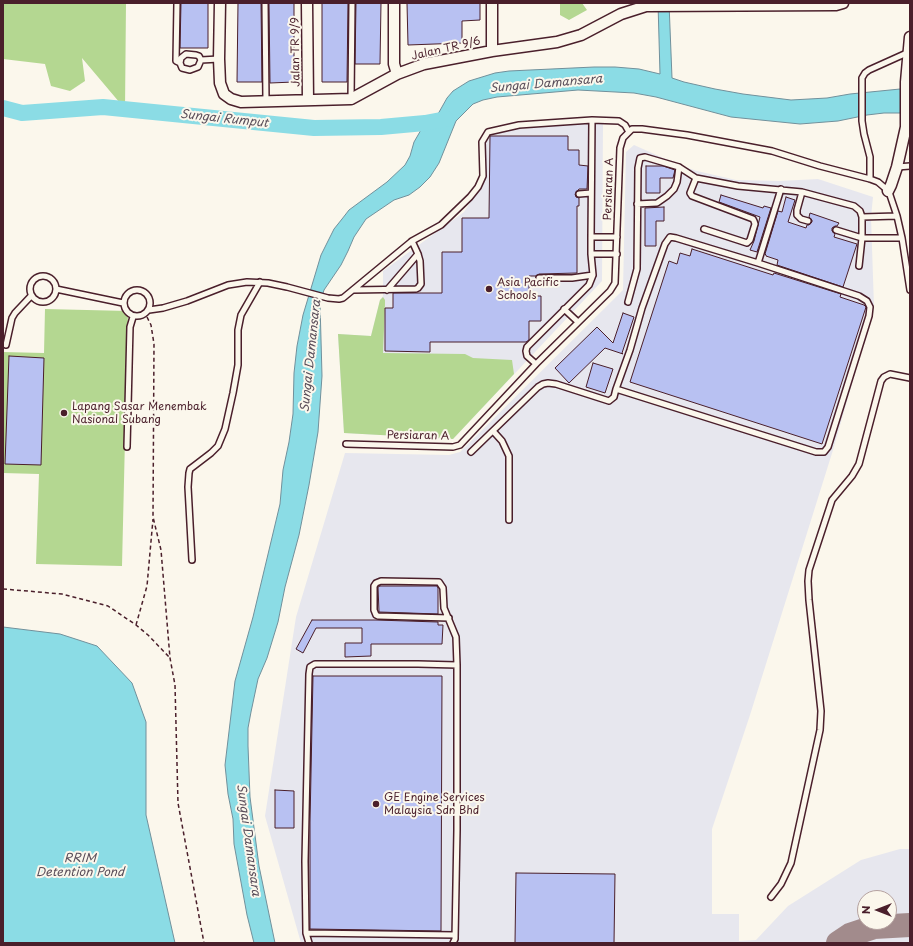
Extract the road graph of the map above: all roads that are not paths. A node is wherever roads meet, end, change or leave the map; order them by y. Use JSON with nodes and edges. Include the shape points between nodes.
{"nodes":[{"id":1,"x":177,"y":3,"type":"edge"},
{"id":2,"x":220,"y":3,"type":"edge"},
{"id":3,"x":265,"y":3,"type":"edge"},
{"id":4,"x":307,"y":3,"type":"edge"},
{"id":5,"x":352,"y":3,"type":"edge"},
{"id":6,"x":394,"y":3,"type":"edge"},
{"id":7,"x":492,"y":3,"type":"edge"},
{"id":8,"x":843,"y":3,"type":"edge"},
{"id":9,"x":827,"y":4,"type":"edge"},
{"id":10,"x":910,"y":37,"type":"edge"},
{"id":11,"x":492,"y":51,"type":"junction"},
{"id":12,"x":909,"y":52,"type":"edge"},
{"id":13,"x":219,"y":59,"type":"junction"},
{"id":14,"x":201,"y":60,"type":"junction"},
{"id":15,"x":180,"y":63,"type":"junction"},
{"id":16,"x":397,"y":74,"type":"junction"},
{"id":17,"x":351,"y":99,"type":"junction"},
{"id":18,"x":308,"y":100,"type":"junction"},
{"id":19,"x":266,"y":101,"type":"junction"},
{"id":20,"x":592,"y":120,"type":"junction"},
{"id":21,"x":629,"y":132,"type":"junction"},
{"id":22,"x":910,"y":166,"type":"edge"},
{"id":23,"x":679,"y":167,"type":"junction"},
{"id":24,"x":897,"y":167,"type":"junction"},
{"id":25,"x":696,"y":178,"type":"junction"},
{"id":26,"x":870,"y":179,"type":"junction"},
{"id":27,"x":781,"y":189,"type":"junction"},
{"id":28,"x":888,"y":191,"type":"junction"},
{"id":29,"x":802,"y":192,"type":"junction"},
{"id":30,"x":578,"y":194,"type":"dead end"},
{"id":31,"x":591,"y":194,"type":"junction"},
{"id":32,"x":637,"y":204,"type":"junction"},
{"id":33,"x":897,"y":216,"type":"junction"},
{"id":34,"x":862,"y":217,"type":"junction"},
{"id":35,"x":808,"y":221,"type":"dead end"},
{"id":36,"x":704,"y":229,"type":"dead end"},
{"id":37,"x":836,"y":230,"type":"dead end"},
{"id":38,"x":590,"y":237,"type":"junction"},
{"id":39,"x":617,"y":237,"type":"junction"},
{"id":40,"x":862,"y":238,"type":"junction"},
{"id":41,"x":902,"y":238,"type":"junction"},
{"id":42,"x":412,"y":242,"type":"junction"},
{"id":43,"x":418,"y":254,"type":"junction"},
{"id":44,"x":591,"y":254,"type":"junction"},
{"id":45,"x":617,"y":254,"type":"junction"},
{"id":46,"x":758,"y":262,"type":"junction"},
{"id":47,"x":859,"y":266,"type":"dead end"},
{"id":48,"x":593,"y":275,"type":"junction"},
{"id":49,"x":540,"y":278,"type":"dead end"},
{"id":50,"x":260,"y":282,"type":"junction"},
{"id":51,"x":56,"y":289,"type":"junction"},
{"id":52,"x":354,"y":290,"type":"junction"},
{"id":53,"x":387,"y":290,"type":"junction"},
{"id":54,"x":910,"y":290,"type":"edge"},
{"id":55,"x":31,"y":296,"type":"junction"},
{"id":56,"x":628,"y":302,"type":"dead end"},
{"id":57,"x":123,"y":303,"type":"junction"},
{"id":58,"x":564,"y":310,"type":"junction"},
{"id":59,"x":147,"y":312,"type":"junction"},
{"id":60,"x":134,"y":317,"type":"junction"},
{"id":61,"x":578,"y":322,"type":"junction"},
{"id":62,"x":6,"y":345,"type":"dead end"},
{"id":63,"x":536,"y":364,"type":"junction"},
{"id":64,"x":910,"y":378,"type":"edge"},
{"id":65,"x":616,"y":389,"type":"junction"},
{"id":66,"x":493,"y":431,"type":"junction"},
{"id":67,"x":346,"y":444,"type":"dead end"},
{"id":68,"x":127,"y":446,"type":"dead end"},
{"id":69,"x":471,"y":452,"type":"dead end"},
{"id":70,"x":509,"y":520,"type":"dead end"},
{"id":71,"x":192,"y":560,"type":"dead end"},
{"id":72,"x":449,"y":618,"type":"junction"},
{"id":73,"x":458,"y":665,"type":"junction"},
{"id":74,"x":771,"y":897,"type":"dead end"},
{"id":75,"x":306,"y":933,"type":"junction"},
{"id":76,"x":456,"y":940,"type":"edge"},
{"id":77,"x":309,"y":943,"type":"edge"}],
"edges":[{"from":1,"to":15,"type":"lane","via":[[176,59]]},
{"from":2,"to":13,"type":"street","name":"Jalan TR 9/6"},
{"from":3,"to":19,"type":"lane"},
{"from":4,"to":18,"type":"street","name":"Jalan TR 9/9"},
{"from":5,"to":17,"type":"lane"},
{"from":6,"to":16,"type":"street","via":[[394,64]]},
{"from":7,"to":11,"type":"street"},
{"from":8,"to":9,"type":"street","name":"Jalan TR 9/6"},
{"from":9,"to":11,"type":"street","name":"Jalan TR 9/6","via":[[646,6],[621,14],[581,35],[557,42]]},
{"from":10,"to":12,"type":"street"},
{"from":11,"to":16,"type":"street","name":"Jalan TR 9/6","via":[[424,64]]},
{"from":12,"to":24,"type":"street","via":[[906,127]]},
{"from":12,"to":26,"type":"lane","via":[[864,73],[862,78],[862,121],[870,157]]},
{"from":13,"to":14,"type":"lane"},
{"from":13,"to":19,"type":"street","name":"Jalan TR 9/6","via":[[220,83],[224,94],[241,102]]},
{"from":14,"to":15,"type":"lane","via":[[199,56],[186,54]]},
{"from":14,"to":15,"type":"lane","via":[[198,67],[190,70],[182,68]]},
{"from":16,"to":17,"type":"street","name":"Jalan TR 9/6"},
{"from":17,"to":18,"type":"street","name":"Jalan TR 9/6"},
{"from":18,"to":19,"type":"street","name":"Jalan TR 9/6"},
{"from":20,"to":21,"type":"lane","via":[[619,121]]},
{"from":20,"to":31,"type":"lane"},
{"from":20,"to":42,"type":"lane","via":[[519,125],[488,132],[482,142],[483,176],[478,188],[441,225]]},
{"from":21,"to":26,"type":"lane","via":[[642,129],[772,150]]},
{"from":21,"to":39,"type":"lane","name":"Persiaran A","via":[[620,148]]},
{"from":22,"to":24,"type":"lane"},
{"from":23,"to":25,"type":"lane"},
{"from":23,"to":32,"type":"lane","via":[[677,182],[667,196],[657,203]]},
{"from":23,"to":32,"type":"lane","via":[[640,158]]},
{"from":24,"to":28,"type":"street"},
{"from":25,"to":27,"type":"lane","via":[[738,186]]},
{"from":25,"to":36,"type":"lane","via":[[690,193],[692,196],[752,218],[754,221],[747,242]]},
{"from":26,"to":28,"type":"lane"},
{"from":27,"to":29,"type":"lane"},
{"from":27,"to":46,"type":"lane"},
{"from":28,"to":33,"type":"lane"},
{"from":29,"to":34,"type":"lane","via":[[854,206]]},
{"from":29,"to":35,"type":"lane","via":[[798,215]]},
{"from":30,"to":31,"type":"lane"},
{"from":31,"to":38,"type":"lane"},
{"from":32,"to":56,"type":"lane","via":[[637,269]]},
{"from":33,"to":34,"type":"lane"},
{"from":33,"to":41,"type":"lane"},
{"from":34,"to":40,"type":"lane"},
{"from":37,"to":40,"type":"lane"},
{"from":38,"to":39,"type":"lane"},
{"from":38,"to":44,"type":"lane"},
{"from":39,"to":45,"type":"lane","name":"Persiaran A"},
{"from":40,"to":41,"type":"lane"},
{"from":40,"to":47,"type":"lane"},
{"from":41,"to":54,"type":"lane"},
{"from":42,"to":43,"type":"lane"},
{"from":42,"to":52,"type":"lane"},
{"from":43,"to":53,"type":"lane"},
{"from":43,"to":53,"type":"lane","via":[[421,284],[418,288]]},
{"from":44,"to":45,"type":"lane"},
{"from":44,"to":48,"type":"lane"},
{"from":45,"to":61,"type":"lane","name":"Persiaran A","via":[[615,283]]},
{"from":46,"to":65,"type":"lane","via":[[670,237],[642,308]]},
{"from":46,"to":65,"type":"lane","via":[[859,296],[867,300],[870,307],[828,447],[824,452],[816,452]]},
{"from":48,"to":49,"type":"lane"},
{"from":48,"to":58,"type":"lane","via":[[589,286]]},
{"from":50,"to":52,"type":"lane","via":[[339,299]]},
{"from":50,"to":59,"type":"lane","via":[[228,285]]},
{"from":50,"to":71,"type":"lane","via":[[241,315],[238,330],[238,365],[225,429],[218,446],[190,469],[189,473]]},
{"from":51,"to":55,"type":"lane","via":[[55,295],[46,302]]},
{"from":51,"to":55,"type":"lane","via":[[52,279],[42,275],[32,280],[29,291]]},
{"from":51,"to":57,"type":"lane"},
{"from":52,"to":53,"type":"lane"},
{"from":55,"to":62,"type":"lane","via":[[12,318]]},
{"from":57,"to":59,"type":"lane","via":[[130,291],[140,290],[150,300]]},
{"from":57,"to":60,"type":"lane","via":[[126,312]]},
{"from":58,"to":61,"type":"lane"},
{"from":58,"to":63,"type":"lane","via":[[527,347],[528,356]]},
{"from":59,"to":60,"type":"lane"},
{"from":60,"to":68,"type":"lane","via":[[130,327]]},
{"from":61,"to":63,"type":"lane","name":"Persiaran A"},
{"from":63,"to":67,"type":"lane","name":"Persiaran A","via":[[460,445],[453,447]]},
{"from":64,"to":74,"type":"lane","via":[[890,374],[881,381],[859,464],[832,500],[809,570],[809,600],[822,711],[820,730],[791,863],[781,884]]},
{"from":65,"to":66,"type":"lane","via":[[614,397],[609,401],[556,384],[543,384]]},
{"from":66,"to":69,"type":"lane"},
{"from":66,"to":70,"type":"lane","via":[[502,441],[509,456]]},
{"from":72,"to":72,"type":"lane","via":[[444,608],[443,586],[439,582],[381,582],[374,586],[374,610],[378,616]]},
{"from":72,"to":73,"type":"lane","via":[[456,637]]},
{"from":73,"to":75,"type":"lane","via":[[315,664],[310,667]]},
{"from":73,"to":76,"type":"lane"},
{"from":75,"to":76,"type":"lane"},
{"from":75,"to":77,"type":"lane"}]}
